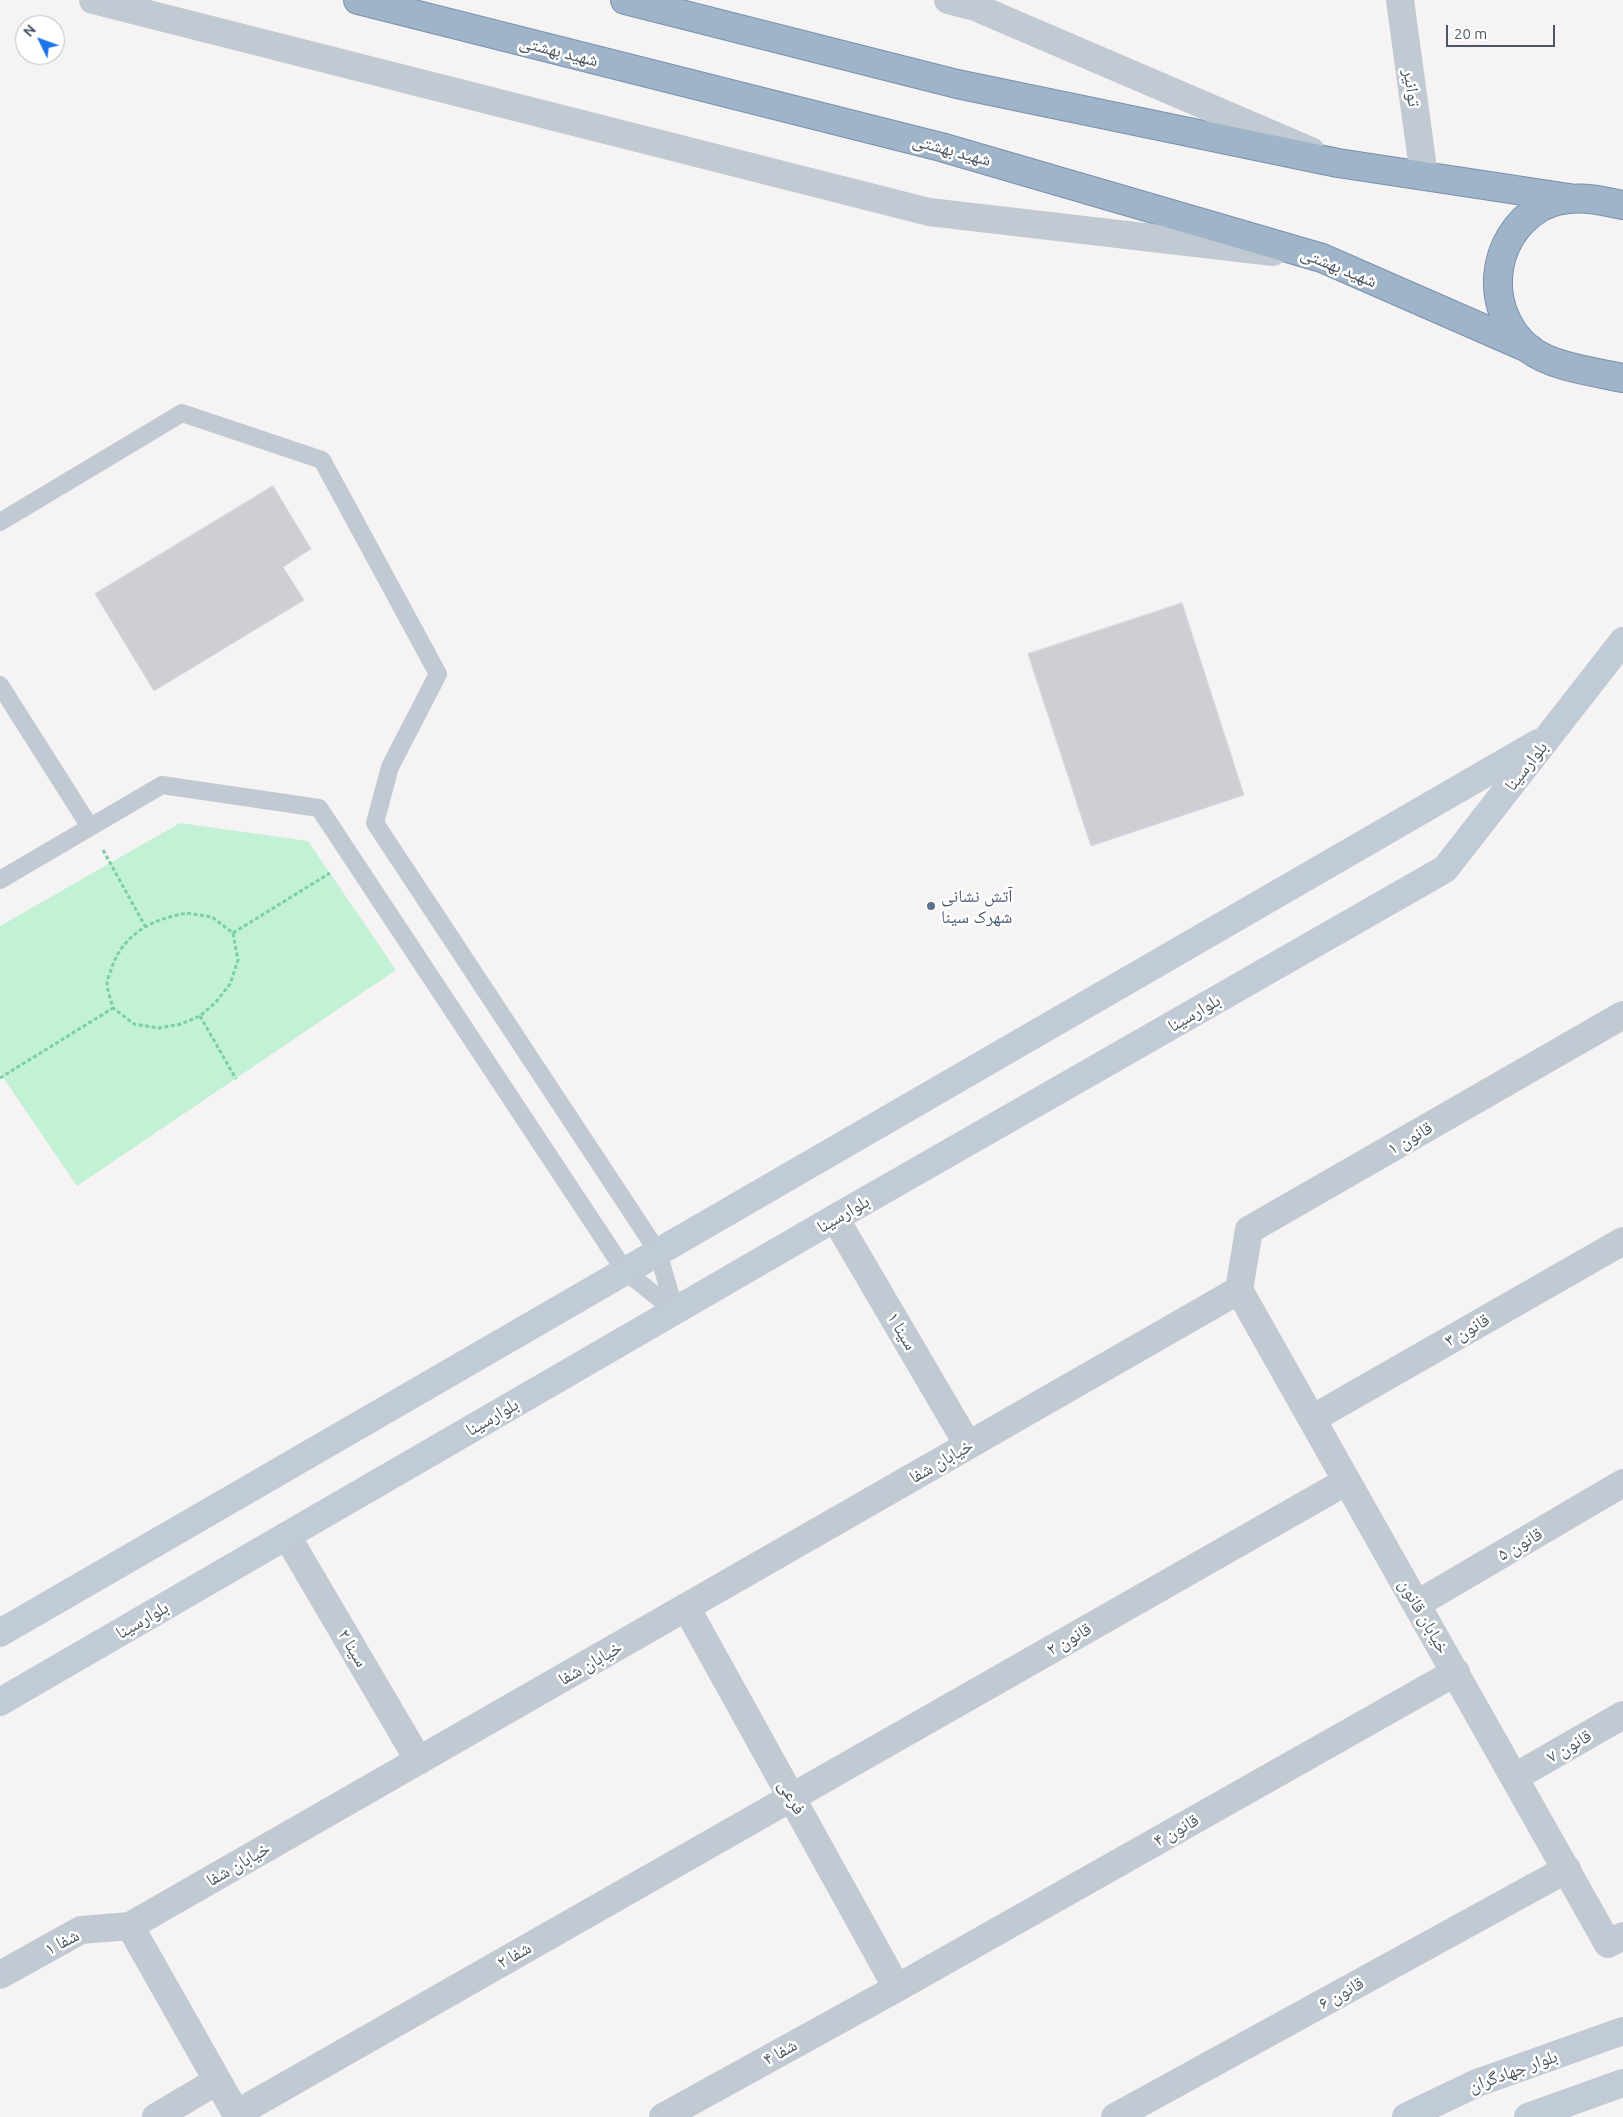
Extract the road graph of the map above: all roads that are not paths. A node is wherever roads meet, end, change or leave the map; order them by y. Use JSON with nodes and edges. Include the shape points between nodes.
{"nodes":[{"id":1,"x":94,"y":0,"type":"edge"},
{"id":2,"x":358,"y":0,"type":"edge"},
{"id":3,"x":624,"y":0,"type":"edge"},
{"id":4,"x":948,"y":0,"type":"edge"},
{"id":5,"x":1400,"y":0,"type":"edge"},
{"id":6,"x":1338,"y":163,"type":"junction"},
{"id":7,"x":1424,"y":176,"type":"junction"},
{"id":8,"x":1569,"y":198,"type":"junction"},
{"id":9,"x":1623,"y":205,"type":"edge"},
{"id":10,"x":1322,"y":258,"type":"junction"},
{"id":11,"x":1530,"y":349,"type":"junction"},
{"id":12,"x":1623,"y":378,"type":"edge"},
{"id":13,"x":0,"y":522,"type":"edge"},
{"id":14,"x":1623,"y":641,"type":"edge"},
{"id":15,"x":0,"y":685,"type":"edge"},
{"id":16,"x":1550,"y":736,"type":"junction"},
{"id":17,"x":90,"y":827,"type":"junction"},
{"id":18,"x":0,"y":880,"type":"edge"},
{"id":19,"x":1623,"y":1015,"type":"edge"},
{"id":20,"x":835,"y":1218,"type":"junction"},
{"id":21,"x":1623,"y":1241,"type":"edge"},
{"id":22,"x":658,"y":1252,"type":"junction"},
{"id":23,"x":625,"y":1271,"type":"junction"},
{"id":24,"x":1239,"y":1290,"type":"junction"},
{"id":25,"x":675,"y":1311,"type":"junction"},
{"id":26,"x":1312,"y":1419,"type":"junction"},
{"id":27,"x":968,"y":1445,"type":"junction"},
{"id":28,"x":1347,"y":1481,"type":"junction"},
{"id":29,"x":1623,"y":1484,"type":"edge"},
{"id":30,"x":287,"y":1536,"type":"junction"},
{"id":31,"x":1417,"y":1604,"type":"junction"},
{"id":32,"x":686,"y":1607,"type":"junction"},
{"id":33,"x":0,"y":1633,"type":"edge"},
{"id":34,"x":1456,"y":1672,"type":"junction"},
{"id":35,"x":0,"y":1702,"type":"edge"},
{"id":36,"x":1623,"y":1715,"type":"edge"},
{"id":37,"x":419,"y":1761,"type":"junction"},
{"id":38,"x":1515,"y":1777,"type":"junction"},
{"id":39,"x":792,"y":1797,"type":"junction"},
{"id":40,"x":1567,"y":1869,"type":"junction"},
{"id":41,"x":130,"y":1926,"type":"junction"},
{"id":42,"x":1616,"y":1940,"type":"edge"},
{"id":43,"x":0,"y":1975,"type":"edge"},
{"id":44,"x":897,"y":1988,"type":"junction"},
{"id":45,"x":1623,"y":2031,"type":"edge"},
{"id":46,"x":217,"y":2081,"type":"junction"},
{"id":47,"x":1623,"y":2084,"type":"edge"},
{"id":48,"x":237,"y":2115,"type":"edge"},
{"id":49,"x":156,"y":2117,"type":"edge"},
{"id":50,"x":663,"y":2117,"type":"edge"},
{"id":51,"x":1115,"y":2117,"type":"edge"},
{"id":52,"x":1406,"y":2117,"type":"edge"},
{"id":53,"x":1528,"y":2117,"type":"edge"}],
"edges":[{"from":1,"to":10,"type":"street","via":[[929,212]]},
{"from":2,"to":10,"type":"highway","name":"شهید بهشتی","via":[[941,146]]},
{"from":3,"to":6,"type":"highway","via":[[957,84]]},
{"from":4,"to":6,"type":"street","via":[[975,7]]},
{"from":5,"to":7,"type":"street","name":"توانیر"},
{"from":6,"to":7,"type":"highway"},
{"from":7,"to":8,"type":"highway"},
{"from":8,"to":9,"type":"highway","via":[[1597,199]]},
{"from":8,"to":11,"type":"highway","via":[[1542,207],[1520,224],[1504,247],[1497,275],[1499,303],[1510,328]]},
{"from":10,"to":11,"type":"highway","name":"شهید بهشتی"},
{"from":11,"to":12,"type":"highway","name":"شهید بهشتی","via":[[1555,362]]},
{"from":13,"to":22,"type":"lane","via":[[182,413],[322,460],[438,674],[390,767],[375,823]]},
{"from":14,"to":16,"type":"main road"},
{"from":15,"to":17,"type":"lane"},
{"from":16,"to":20,"type":"main road","name":"بلوارسینا","via":[[1446,869]]},
{"from":16,"to":22,"type":"main road","name":"بلوارسینا"},
{"from":17,"to":18,"type":"lane"},
{"from":17,"to":23,"type":"lane","via":[[162,785],[319,808]]},
{"from":19,"to":24,"type":"street","name":"قانون ۱","via":[[1249,1230]]},
{"from":20,"to":25,"type":"main road","name":"بلوارسینا"},
{"from":20,"to":27,"type":"street","name":"سینا ۱"},
{"from":21,"to":26,"type":"street","name":"قانون ۳"},
{"from":22,"to":23,"type":"main road","name":"بلوارسینا"},
{"from":22,"to":25,"type":"lane"},
{"from":23,"to":25,"type":"lane"},
{"from":23,"to":33,"type":"main road","name":"بلوارسینا"},
{"from":24,"to":26,"type":"street","name":"خیابان قانون"},
{"from":24,"to":27,"type":"street","name":"خیابان شفا"},
{"from":25,"to":30,"type":"main road","name":"بلوارسینا"},
{"from":26,"to":28,"type":"street","name":"خیابان قانون"},
{"from":27,"to":32,"type":"street","name":"خیابان شفا"},
{"from":28,"to":31,"type":"street","name":"خیابان قانون"},
{"from":28,"to":39,"type":"street","name":"قانون ۲"},
{"from":29,"to":31,"type":"street","name":"قانون ۵"},
{"from":30,"to":35,"type":"main road","name":"بلوارسینا"},
{"from":30,"to":37,"type":"street","name":"سینا ۲"},
{"from":31,"to":34,"type":"street","name":"خیابان قانون"},
{"from":32,"to":37,"type":"street","name":"خیابان شفا"},
{"from":32,"to":39,"type":"street","name":"فرعی"},
{"from":34,"to":38,"type":"street","name":"خیابان قانون"},
{"from":34,"to":44,"type":"street","name":"قانون ۴"},
{"from":36,"to":38,"type":"street","name":"قانون ۷"},
{"from":37,"to":41,"type":"street","name":"خیابان شفا"},
{"from":38,"to":40,"type":"street","name":"خیابان قانون"},
{"from":39,"to":44,"type":"street","name":"فرعی"},
{"from":39,"to":48,"type":"street","name":"شفا ۲"},
{"from":40,"to":42,"type":"street","name":"خیابان قانون"},
{"from":40,"to":51,"type":"street","name":"قانون ۶"},
{"from":41,"to":43,"type":"street","name":"شفا ۱","via":[[82,1930]]},
{"from":41,"to":46,"type":"street"},
{"from":44,"to":50,"type":"street","name":"شفا ۴"},
{"from":45,"to":52,"type":"main road","name":"بلوار جهادگران","via":[[1476,2083]]},
{"from":46,"to":48,"type":"street"},
{"from":46,"to":49,"type":"street"},
{"from":47,"to":53,"type":"main road"}]}
